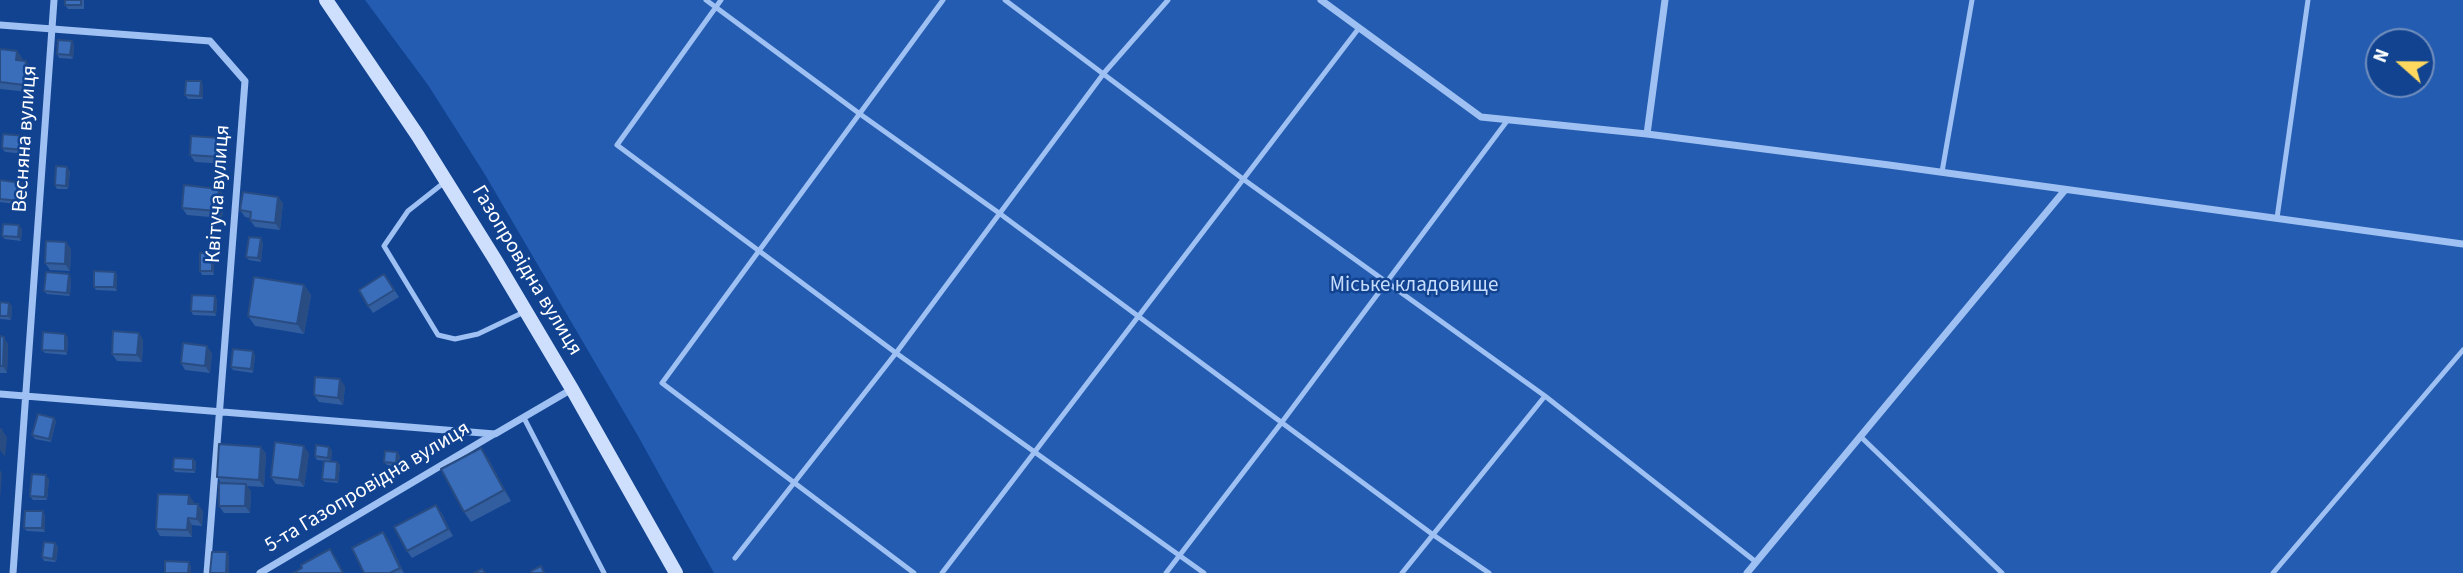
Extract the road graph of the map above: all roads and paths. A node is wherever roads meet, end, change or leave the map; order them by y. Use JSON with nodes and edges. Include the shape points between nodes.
{"nodes":[{"id":1,"x":54,"y":0,"type":"edge"},
{"id":2,"x":326,"y":0,"type":"edge"},
{"id":3,"x":706,"y":0,"type":"edge"},
{"id":4,"x":721,"y":0,"type":"edge"},
{"id":5,"x":943,"y":0,"type":"edge"},
{"id":6,"x":1005,"y":0,"type":"edge"},
{"id":7,"x":1168,"y":0,"type":"edge"},
{"id":8,"x":1321,"y":0,"type":"edge"},
{"id":9,"x":1665,"y":0,"type":"edge"},
{"id":10,"x":1972,"y":0,"type":"edge"},
{"id":11,"x":2308,"y":0,"type":"edge"},
{"id":12,"x":716,"y":7,"type":"junction"},
{"id":13,"x":0,"y":25,"type":"edge"},
{"id":14,"x":52,"y":29,"type":"junction"},
{"id":15,"x":1359,"y":29,"type":"junction"},
{"id":16,"x":1104,"y":73,"type":"junction"},
{"id":17,"x":860,"y":114,"type":"junction"},
{"id":18,"x":1507,"y":121,"type":"junction"},
{"id":19,"x":1647,"y":134,"type":"junction"},
{"id":20,"x":1942,"y":172,"type":"junction"},
{"id":21,"x":1243,"y":179,"type":"junction"},
{"id":22,"x":446,"y":181,"type":"junction"},
{"id":23,"x":2065,"y":190,"type":"junction"},
{"id":24,"x":999,"y":213,"type":"junction"},
{"id":25,"x":2277,"y":218,"type":"junction"},
{"id":26,"x":2463,"y":244,"type":"edge"},
{"id":27,"x":761,"y":251,"type":"junction"},
{"id":28,"x":1386,"y":282,"type":"junction"},
{"id":29,"x":526,"y":311,"type":"junction"},
{"id":30,"x":1139,"y":316,"type":"junction"},
{"id":31,"x":2463,"y":351,"type":"edge"},
{"id":32,"x":896,"y":353,"type":"junction"},
{"id":33,"x":572,"y":389,"type":"junction"},
{"id":34,"x":0,"y":394,"type":"edge"},
{"id":35,"x":24,"y":396,"type":"junction"},
{"id":36,"x":1545,"y":396,"type":"junction"},
{"id":37,"x":220,"y":413,"type":"junction"},
{"id":38,"x":524,"y":418,"type":"junction"},
{"id":39,"x":1282,"y":422,"type":"junction"},
{"id":40,"x":495,"y":434,"type":"junction"},
{"id":41,"x":1860,"y":436,"type":"junction"},
{"id":42,"x":1036,"y":452,"type":"junction"},
{"id":43,"x":793,"y":482,"type":"junction"},
{"id":44,"x":1432,"y":534,"type":"junction"},
{"id":45,"x":1179,"y":555,"type":"junction"},
{"id":46,"x":735,"y":558,"type":"dead end"},
{"id":47,"x":1756,"y":562,"type":"junction"},
{"id":48,"x":1748,"y":572,"type":"edge"},
{"id":49,"x":13,"y":573,"type":"edge"},
{"id":50,"x":207,"y":573,"type":"edge"},
{"id":51,"x":260,"y":573,"type":"edge"},
{"id":52,"x":604,"y":573,"type":"edge"},
{"id":53,"x":676,"y":573,"type":"edge"},
{"id":54,"x":914,"y":573,"type":"edge"},
{"id":55,"x":942,"y":573,"type":"edge"},
{"id":56,"x":1166,"y":573,"type":"edge"},
{"id":57,"x":1203,"y":573,"type":"edge"},
{"id":58,"x":1402,"y":573,"type":"edge"},
{"id":59,"x":1489,"y":573,"type":"edge"},
{"id":60,"x":2002,"y":573,"type":"edge"},
{"id":61,"x":2273,"y":573,"type":"edge"}],
"edges":[{"from":1,"to":14,"type":"street","name":"Весняна вулиця"},
{"from":2,"to":22,"type":"main road","name":"Газопровідна вулиця"},
{"from":3,"to":12,"type":"lane"},
{"from":4,"to":12,"type":"lane"},
{"from":5,"to":17,"type":"lane"},
{"from":6,"to":16,"type":"lane"},
{"from":7,"to":16,"type":"lane"},
{"from":8,"to":15,"type":"street"},
{"from":9,"to":19,"type":"street"},
{"from":10,"to":20,"type":"lane"},
{"from":11,"to":25,"type":"lane"},
{"from":12,"to":17,"type":"lane"},
{"from":12,"to":27,"type":"lane","via":[[617,145]]},
{"from":13,"to":14,"type":"street","name":"Квітуча вулиця"},
{"from":14,"to":35,"type":"street","name":"Весняна вулиця"},
{"from":14,"to":37,"type":"street","name":"Квітуча вулиця","via":[[210,41],[245,81]]},
{"from":15,"to":18,"type":"street","via":[[1481,117]]},
{"from":15,"to":21,"type":"lane"},
{"from":16,"to":21,"type":"lane"},
{"from":16,"to":24,"type":"lane"},
{"from":17,"to":24,"type":"lane"},
{"from":17,"to":27,"type":"lane"},
{"from":18,"to":19,"type":"street"},
{"from":18,"to":28,"type":"lane"},
{"from":19,"to":20,"type":"street"},
{"from":20,"to":23,"type":"street"},
{"from":21,"to":28,"type":"lane"},
{"from":21,"to":30,"type":"lane"},
{"from":22,"to":29,"type":"main road","name":"Газопровідна вулиця"},
{"from":22,"to":29,"type":"lane","via":[[408,211],[384,246],[438,335],[455,339],[478,334]]},
{"from":23,"to":25,"type":"street"},
{"from":23,"to":41,"type":"street"},
{"from":24,"to":30,"type":"lane"},
{"from":24,"to":32,"type":"lane"},
{"from":25,"to":26,"type":"street"},
{"from":27,"to":32,"type":"lane"},
{"from":27,"to":43,"type":"lane","via":[[662,383]]},
{"from":28,"to":36,"type":"lane"},
{"from":28,"to":39,"type":"lane"},
{"from":29,"to":33,"type":"main road","name":"Газопровідна вулиця"},
{"from":30,"to":39,"type":"lane"},
{"from":30,"to":42,"type":"lane"},
{"from":31,"to":61,"type":"lane"},
{"from":32,"to":42,"type":"lane"},
{"from":32,"to":43,"type":"lane"},
{"from":33,"to":38,"type":"street","name":"5-та Газопровідна вулиця"},
{"from":33,"to":53,"type":"main road","name":"Газопровідна вулиця"},
{"from":34,"to":35,"type":"street"},
{"from":35,"to":37,"type":"street"},
{"from":35,"to":49,"type":"street","name":"Весняна вулиця"},
{"from":36,"to":44,"type":"lane"},
{"from":36,"to":47,"type":"lane"},
{"from":37,"to":40,"type":"street"},
{"from":37,"to":50,"type":"street","name":"Квітуча вулиця"},
{"from":38,"to":40,"type":"street","name":"5-та Газопровідна вулиця"},
{"from":38,"to":52,"type":"lane"},
{"from":39,"to":44,"type":"lane"},
{"from":39,"to":45,"type":"lane"},
{"from":40,"to":51,"type":"street","name":"5-та Газопровідна вулиця"},
{"from":41,"to":47,"type":"street"},
{"from":41,"to":60,"type":"lane"},
{"from":42,"to":45,"type":"lane"},
{"from":42,"to":55,"type":"lane"},
{"from":43,"to":46,"type":"lane"},
{"from":43,"to":54,"type":"lane"},
{"from":44,"to":58,"type":"lane"},
{"from":44,"to":59,"type":"lane"},
{"from":45,"to":56,"type":"lane"},
{"from":45,"to":57,"type":"lane"},
{"from":47,"to":48,"type":"street"}]}
